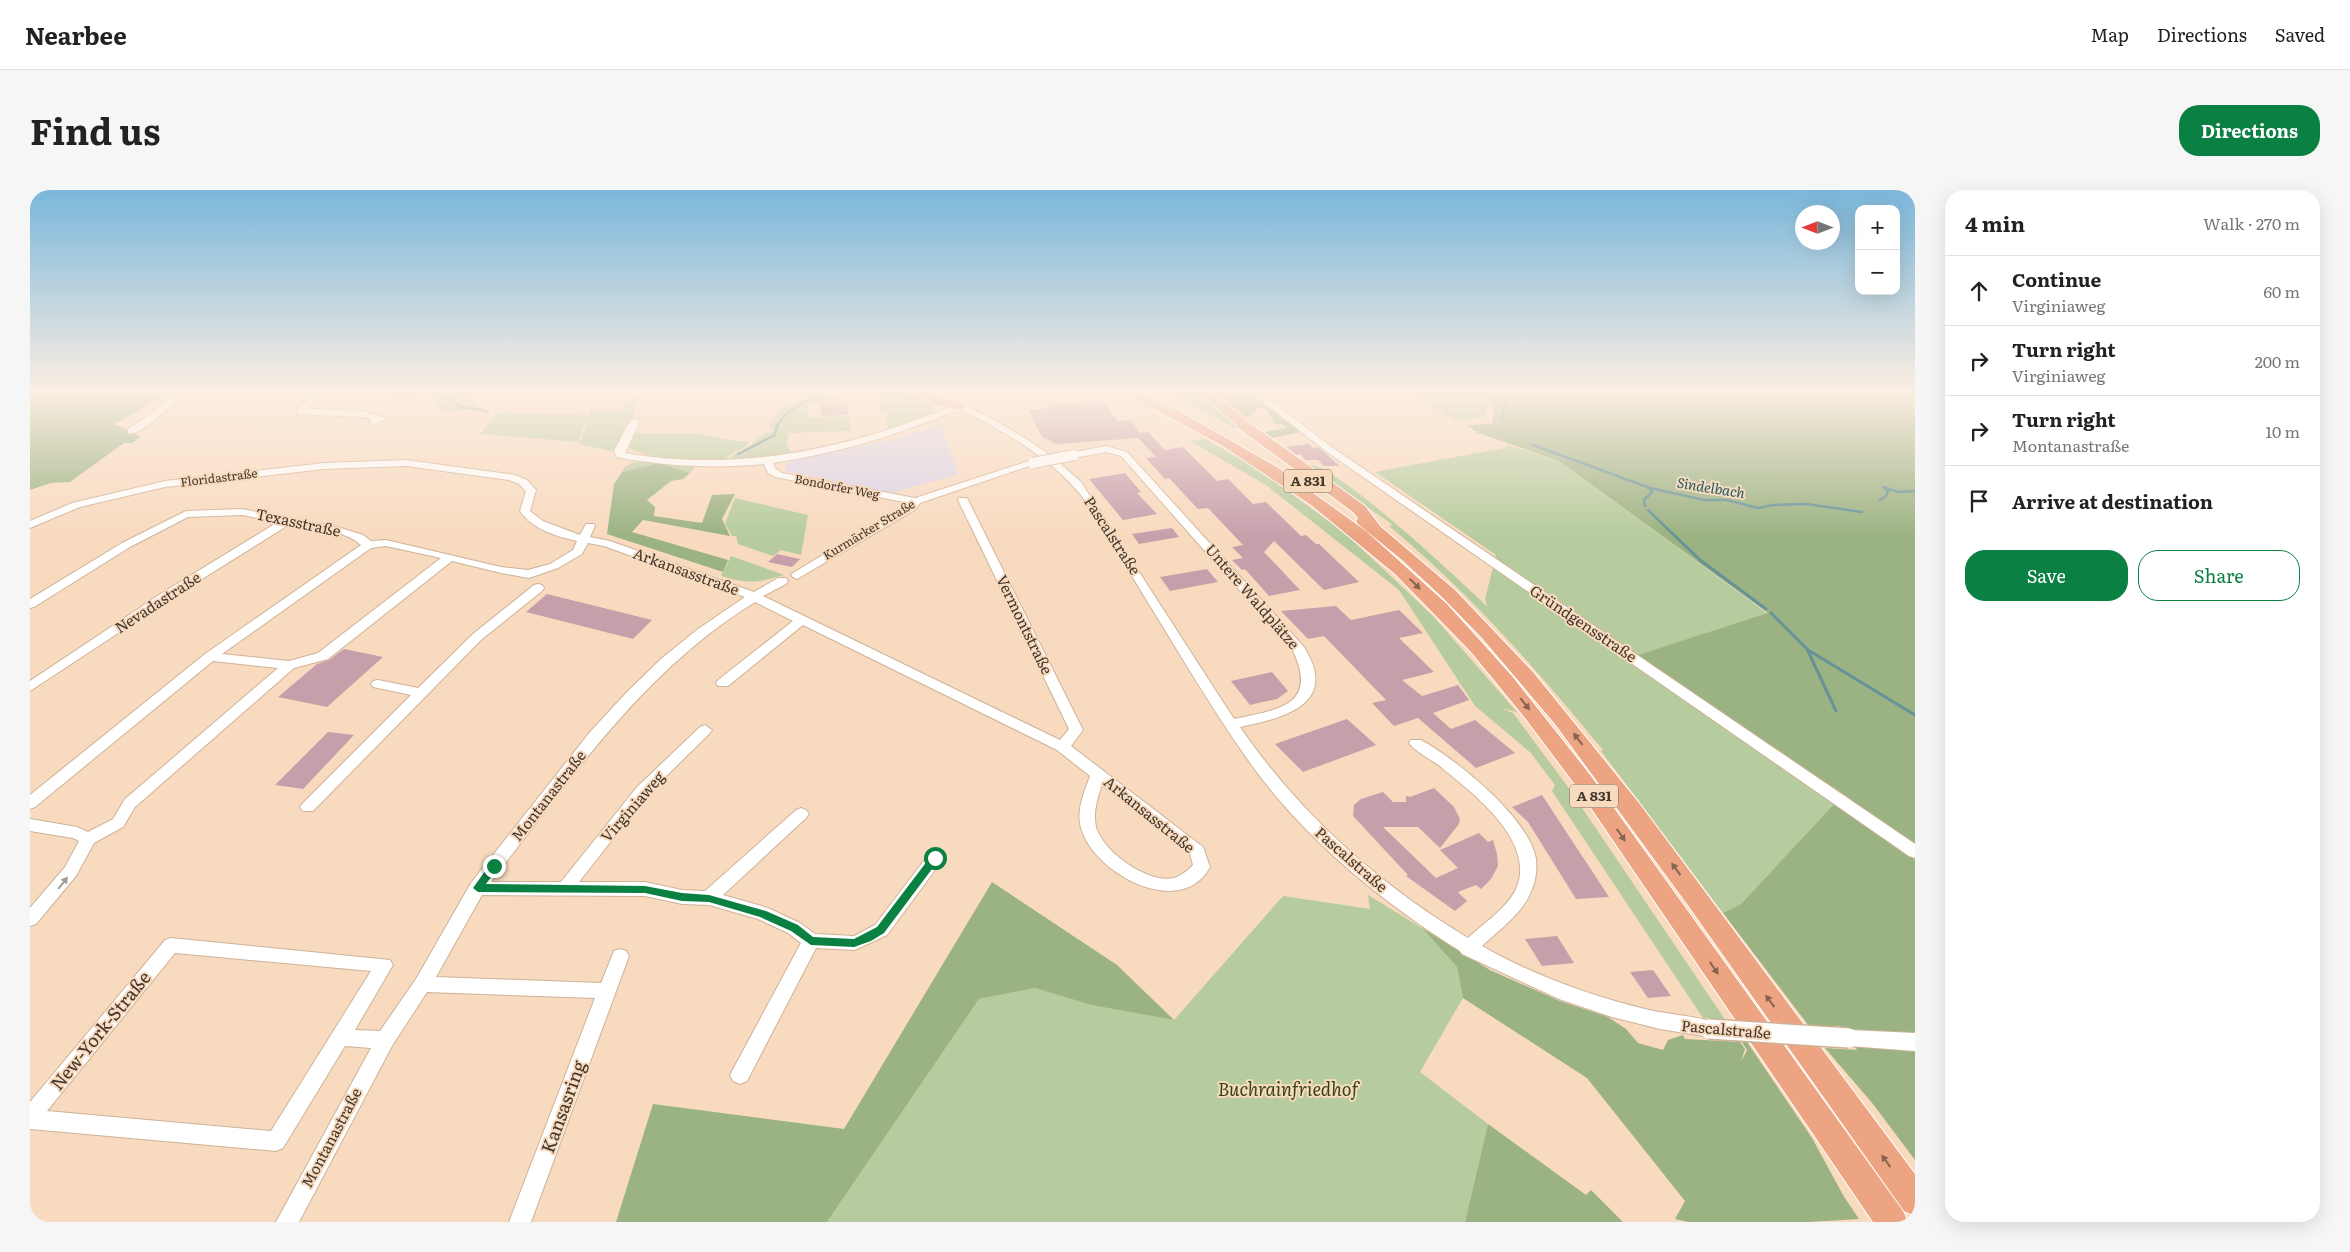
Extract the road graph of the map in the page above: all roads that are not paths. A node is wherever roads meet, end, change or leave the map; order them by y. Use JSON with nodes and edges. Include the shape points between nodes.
{"nodes":[{"id":1,"x":625,"y":440,"type":"edge"},
{"id":2,"x":867,"y":440,"type":"edge"},
{"id":3,"x":1026,"y":440,"type":"edge"},
{"id":4,"x":1241,"y":440,"type":"edge"},
{"id":5,"x":1243,"y":440,"type":"edge"},
{"id":6,"x":1318,"y":440,"type":"edge"},
{"id":7,"x":1119,"y":451,"type":"joint"},
{"id":8,"x":621,"y":455,"type":"junction"},
{"id":9,"x":610,"y":460,"type":"dead end"},
{"id":10,"x":767,"y":461,"type":"junction"},
{"id":11,"x":963,"y":500,"type":"dead end"},
{"id":12,"x":916,"y":501,"type":"junction"},
{"id":13,"x":288,"y":521,"type":"junction"},
{"id":14,"x":30,"y":525,"type":"edge"},
{"id":15,"x":590,"y":526,"type":"dead end"},
{"id":16,"x":368,"y":545,"type":"junction"},
{"id":17,"x":580,"y":546,"type":"junction"},
{"id":18,"x":450,"y":556,"type":"junction"},
{"id":19,"x":797,"y":575,"type":"dead end"},
{"id":20,"x":782,"y":581,"type":"dead end"},
{"id":21,"x":538,"y":588,"type":"dead end"},
{"id":22,"x":753,"y":596,"type":"junction"},
{"id":23,"x":30,"y":604,"type":"edge"},
{"id":24,"x":802,"y":620,"type":"junction"},
{"id":25,"x":210,"y":657,"type":"junction"},
{"id":26,"x":289,"y":665,"type":"junction"},
{"id":27,"x":723,"y":683,"type":"dead end"},
{"id":28,"x":378,"y":684,"type":"dead end"},
{"id":29,"x":30,"y":687,"type":"edge"},
{"id":30,"x":420,"y":693,"type":"junction"},
{"id":31,"x":1232,"y":724,"type":"junction"},
{"id":32,"x":705,"y":730,"type":"dead end"},
{"id":33,"x":1416,"y":743,"type":"dead end"},
{"id":34,"x":1062,"y":747,"type":"junction"},
{"id":35,"x":1098,"y":774,"type":"junction"},
{"id":36,"x":30,"y":803,"type":"edge"},
{"id":37,"x":308,"y":807,"type":"dead end"},
{"id":38,"x":801,"y":814,"type":"dead end"},
{"id":39,"x":30,"y":825,"type":"edge"},
{"id":40,"x":88,"y":839,"type":"junction"},
{"id":41,"x":1915,"y":852,"type":"edge"},
{"id":42,"x":935,"y":858,"type":"dead end"},
{"id":43,"x":478,"y":888,"type":"junction"},
{"id":44,"x":566,"y":888,"type":"junction"},
{"id":45,"x":709,"y":898,"type":"junction"},
{"id":46,"x":30,"y":919,"type":"edge"},
{"id":47,"x":811,"y":941,"type":"junction"},
{"id":48,"x":1468,"y":949,"type":"junction"},
{"id":49,"x":620,"y":956,"type":"dead end"},
{"id":50,"x":422,"y":984,"type":"junction"},
{"id":51,"x":607,"y":991,"type":"junction"},
{"id":52,"x":340,"y":1037,"type":"junction"},
{"id":53,"x":384,"y":1040,"type":"junction"},
{"id":54,"x":1915,"y":1042,"type":"edge"},
{"id":55,"x":740,"y":1074,"type":"dead end"},
{"id":56,"x":30,"y":1118,"type":"edge"},
{"id":57,"x":1915,"y":1200,"type":"edge"},
{"id":58,"x":287,"y":1222,"type":"edge"},
{"id":59,"x":520,"y":1222,"type":"edge"},
{"id":60,"x":1892,"y":1222,"type":"edge"}],
"edges":[{"from":1,"to":8,"type":"street","via":[[619,451]]},
{"from":2,"to":10,"type":"street"},
{"from":3,"to":31,"type":"street","name":"Pascalstraße","via":[[1077,484]]},
{"from":4,"to":60,"type":"highway","number":"A 831","one_way":true,"via":[[1358,532],[1400,569],[1478,648],[1566,757]]},
{"from":57,"to":5,"type":"highway","number":"A 831","one_way":true,"via":[[1648,832],[1511,658],[1448,593],[1374,528],[1359,509]]},
{"from":6,"to":41,"type":"street","name":"Gründgensstraße"},
{"from":7,"to":12,"type":"street","name":"Kurmärker Straße","bridge":true,"via":[[1102,450],[1033,463]]},
{"from":7,"to":31,"type":"street","name":"Untere Waldplätze","via":[[1300,650],[1309,684],[1292,708],[1272,716]]},
{"from":8,"to":9,"type":"street"},
{"from":8,"to":10,"type":"street","via":[[702,464]]},
{"from":10,"to":12,"type":"street","name":"Bondorfer Weg","via":[[779,476]]},
{"from":11,"to":34,"type":"street","name":"Vermontstraße","via":[[1076,730]]},
{"from":12,"to":19,"type":"street","name":"Kurmärker Straße","via":[[911,508]]},
{"from":13,"to":16,"type":"street","name":"Texasstraße","via":[[337,530],[360,537]]},
{"from":13,"to":23,"type":"street","name":"Texasstraße","via":[[242,512],[186,514],[126,545]]},
{"from":13,"to":29,"type":"street","name":"Nevadastraße","via":[[163,598]]},
{"from":14,"to":17,"type":"street","name":"Floridastraße","via":[[76,505],[166,484],[324,466],[406,464],[481,471],[523,482],[530,490],[524,512],[529,519]]},
{"from":15,"to":17,"type":"street"},
{"from":16,"to":18,"type":"street","name":"Texasstraße","via":[[386,544]]},
{"from":16,"to":25,"type":"street"},
{"from":17,"to":18,"type":"street","name":"Texasstraße","via":[[554,566],[529,574]]},
{"from":17,"to":22,"type":"street","name":"Arkansasstraße","via":[[606,543]]},
{"from":18,"to":26,"type":"street","via":[[323,656]]},
{"from":20,"to":22,"type":"street","name":"Montanastraße"},
{"from":21,"to":30,"type":"street","via":[[478,637]]},
{"from":22,"to":24,"type":"street","name":"Arkansasstraße"},
{"from":22,"to":43,"type":"street","name":"Montanastraße","via":[[674,655],[630,696]]},
{"from":24,"to":27,"type":"street"},
{"from":24,"to":34,"type":"street","name":"Arkansasstraße"},
{"from":25,"to":26,"type":"street"},
{"from":25,"to":36,"type":"street"},
{"from":26,"to":40,"type":"street","via":[[130,803],[118,823]]},
{"from":28,"to":30,"type":"street"},
{"from":30,"to":37,"type":"street"},
{"from":31,"to":48,"type":"street","name":"Pascalstraße","via":[[1290,803],[1335,848],[1397,900]]},
{"from":32,"to":44,"type":"street","name":"Virginiaweg","via":[[642,791]]},
{"from":33,"to":48,"type":"street","via":[[1433,751],[1490,803],[1512,825],[1525,848],[1528,865],[1523,892]]},
{"from":34,"to":35,"type":"street","name":"Arkansasstraße"},
{"from":35,"to":35,"type":"street","name":"Arkansasstraße","via":[[1197,851],[1202,867],[1190,878],[1170,885],[1144,881],[1123,871],[1092,836],[1086,816]]},
{"from":38,"to":45,"type":"street"},
{"from":39,"to":40,"type":"street","via":[[77,833]]},
{"from":46,"to":40,"type":"street","one_way":true,"via":[[63,884]]},
{"from":42,"to":47,"type":"street","via":[[880,930],[854,943]]},
{"from":43,"to":44,"type":"street"},
{"from":43,"to":50,"type":"street","name":"Montanastraße"},
{"from":44,"to":45,"type":"street","via":[[645,889],[682,897]]},
{"from":45,"to":47,"type":"street","via":[[762,913],[794,928]]},
{"from":47,"to":55,"type":"street"},
{"from":48,"to":54,"type":"street","name":"Pascalstraße","bridge":true,"via":[[1523,977],[1599,1007],[1643,1019],[1709,1029]]},
{"from":49,"to":51,"type":"street","name":"Kansasring"},
{"from":50,"to":51,"type":"street"},
{"from":50,"to":53,"type":"street","name":"Montanastraße"},
{"from":51,"to":59,"type":"street","name":"Kansasring"},
{"from":52,"to":53,"type":"street"},
{"from":52,"to":56,"type":"street","via":[[276,1141]]},
{"from":52,"to":56,"type":"street","name":"New-York-Straße","via":[[384,965],[171,945]]},
{"from":53,"to":58,"type":"street","name":"Montanastraße"}]}
